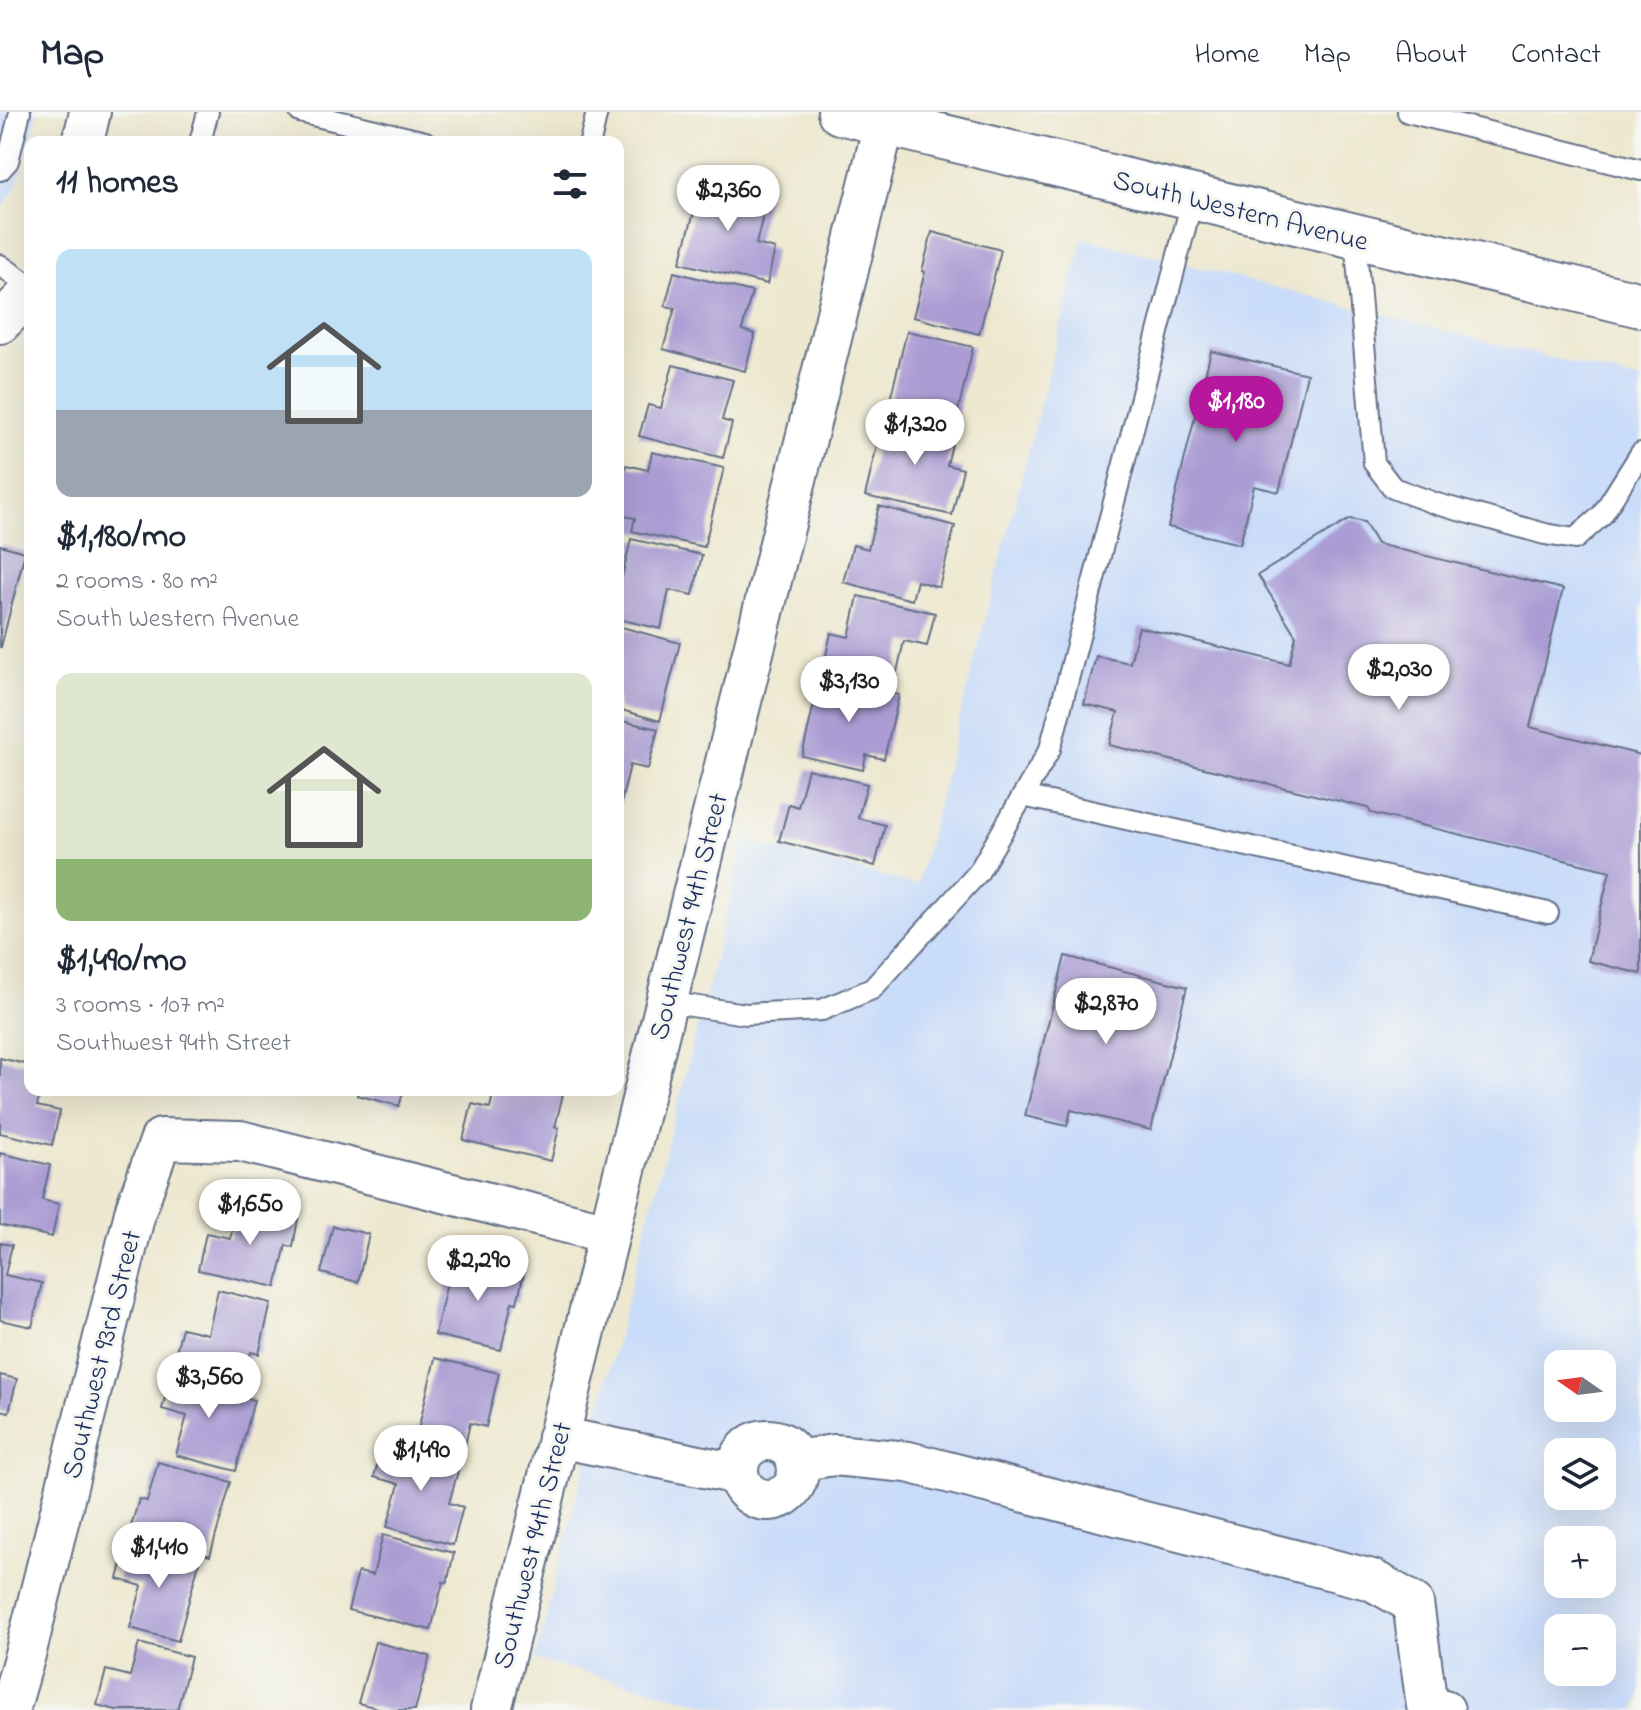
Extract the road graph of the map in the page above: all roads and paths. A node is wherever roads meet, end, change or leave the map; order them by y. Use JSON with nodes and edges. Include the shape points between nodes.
{"nodes":[{"id":1,"x":20,"y":112,"type":"edge"},
{"id":2,"x":90,"y":112,"type":"edge"},
{"id":3,"x":208,"y":112,"type":"edge"},
{"id":4,"x":300,"y":112,"type":"edge"},
{"id":5,"x":597,"y":112,"type":"edge"},
{"id":6,"x":840,"y":112,"type":"edge"},
{"id":7,"x":1408,"y":112,"type":"edge"},
{"id":8,"x":886,"y":117,"type":"edge"},
{"id":9,"x":84,"y":136,"type":"edge"},
{"id":10,"x":202,"y":136,"type":"edge"},
{"id":11,"x":400,"y":136,"type":"edge"},
{"id":12,"x":591,"y":136,"type":"edge"},
{"id":13,"x":0,"y":170,"type":"edge"},
{"id":14,"x":1641,"y":170,"type":"edge"},
{"id":15,"x":1193,"y":197,"type":"junction"},
{"id":16,"x":1355,"y":236,"type":"junction"},
{"id":17,"x":0,"y":265,"type":"edge"},
{"id":18,"x":24,"y":282,"type":"edge"},
{"id":19,"x":24,"y":299,"type":"edge"},
{"id":20,"x":1641,"y":305,"type":"edge"},
{"id":21,"x":0,"y":323,"type":"edge"},
{"id":22,"x":1641,"y":453,"type":"edge"},
{"id":23,"x":1023,"y":796,"type":"junction"},
{"id":24,"x":1548,"y":913,"type":"dead end"},
{"id":25,"x":665,"y":1002,"type":"junction"},
{"id":26,"x":608,"y":1233,"type":"junction"},
{"id":27,"x":558,"y":1437,"type":"junction"},
{"id":28,"x":9,"y":1710,"type":"edge"},
{"id":29,"x":491,"y":1710,"type":"edge"},
{"id":30,"x":1444,"y":1710,"type":"edge"}],
"edges":[{"from":1,"to":13,"type":"lane","via":[[8,161]]},
{"from":2,"to":9,"type":"street"},
{"from":3,"to":10,"type":"lane"},
{"from":4,"to":11,"type":"lane"},
{"from":5,"to":12,"type":"lane"},
{"from":6,"to":8,"type":"main road","name":"South Western Avenue"},
{"from":7,"to":14,"type":"lane"},
{"from":8,"to":15,"type":"main road","name":"South Western Avenue"},
{"from":8,"to":25,"type":"street","name":"Southwest 94th Street"},
{"from":15,"to":16,"type":"main road","name":"South Western Avenue"},
{"from":15,"to":23,"type":"lane","via":[[1050,749]]},
{"from":16,"to":20,"type":"main road","name":"South Western Avenue"},
{"from":16,"to":22,"type":"lane","via":[[1374,463],[1393,488],[1575,539],[1602,515]]},
{"from":17,"to":18,"type":"lane"},
{"from":19,"to":21,"type":"street"},
{"from":23,"to":24,"type":"lane"},
{"from":23,"to":25,"type":"lane","via":[[978,873],[872,989],[822,1010],[792,1012],[746,1014]]},
{"from":25,"to":26,"type":"street","name":"Southwest 94th Street"},
{"from":26,"to":27,"type":"street","name":"Southwest 94th Street"},
{"from":26,"to":28,"type":"street","name":"Southwest 93rd Street","via":[[240,1141],[161,1139],[136,1209]]},
{"from":27,"to":29,"type":"street","name":"Southwest 94th Street"},
{"from":27,"to":30,"type":"street","via":[[738,1474],[755,1497],[775,1500],[797,1481],[797,1461],[834,1455],[908,1462],[1372,1580],[1413,1603],[1427,1706]]}]}
